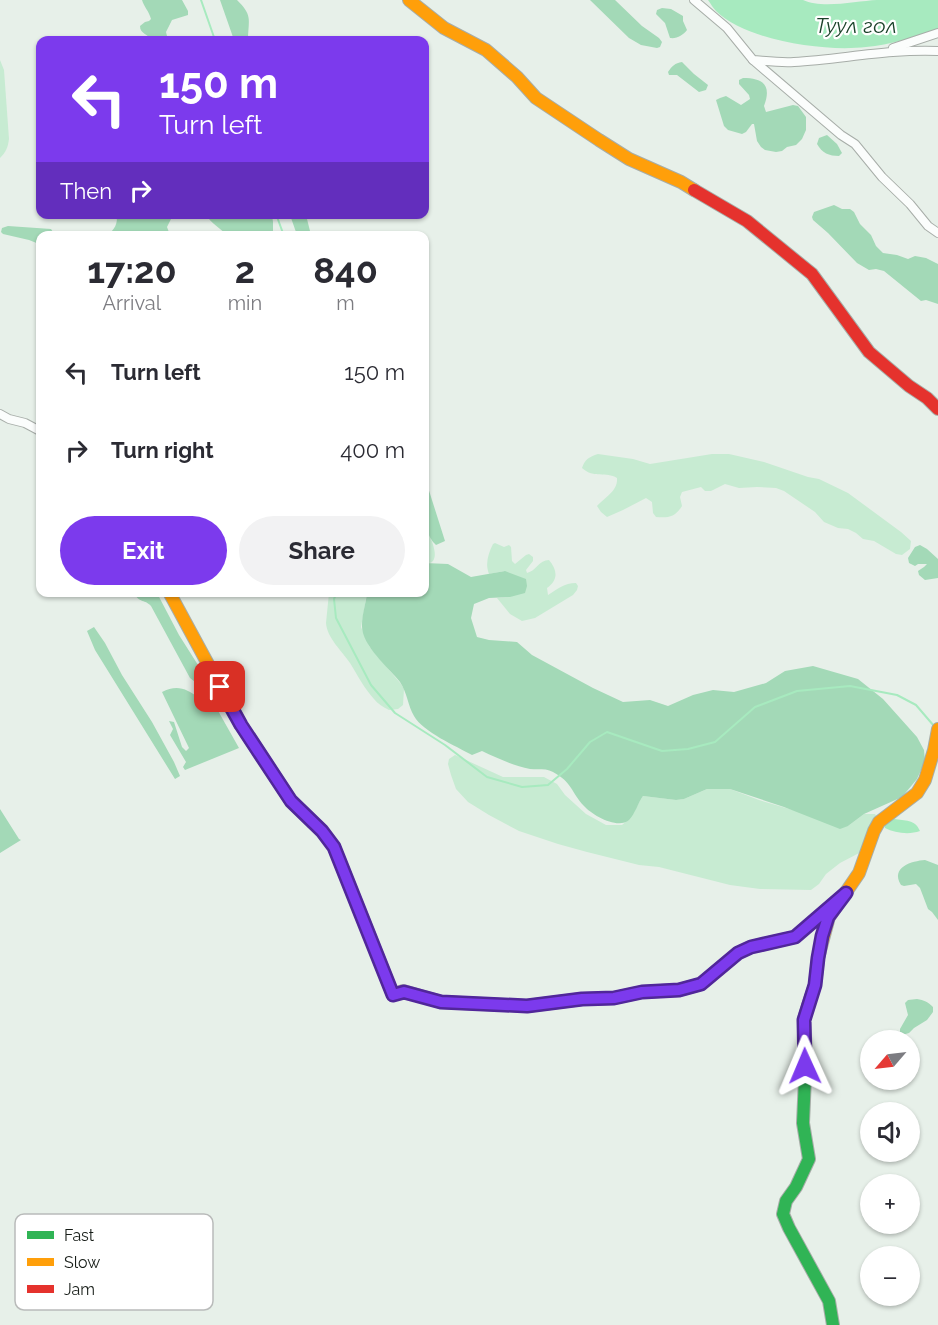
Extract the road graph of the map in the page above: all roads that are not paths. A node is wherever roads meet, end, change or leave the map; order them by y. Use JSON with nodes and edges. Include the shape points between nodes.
{"nodes":[{"id":1,"x":409,"y":0,"type":"edge"},
{"id":2,"x":694,"y":0,"type":"edge"},
{"id":3,"x":938,"y":33,"type":"edge"},
{"id":4,"x":938,"y":51,"type":"edge"},
{"id":5,"x":878,"y":52,"type":"junction"},
{"id":6,"x":753,"y":60,"type":"junction"},
{"id":7,"x":938,"y":234,"type":"edge"},
{"id":8,"x":938,"y":409,"type":"edge"},
{"id":9,"x":0,"y":414,"type":"edge"},
{"id":10,"x":36,"y":429,"type":"edge"},
{"id":11,"x":172,"y":597,"type":"edge"},
{"id":12,"x":938,"y":729,"type":"edge"},
{"id":13,"x":846,"y":893,"type":"junction"},
{"id":14,"x":833,"y":1325,"type":"edge"}],
"edges":[{"from":1,"to":8,"type":"street","via":[[444,28],[486,50],[536,98],[598,140],[681,182],[772,240],[812,274],[869,352]]},
{"from":2,"to":6,"type":"street","via":[[727,28]]},
{"from":3,"to":5,"type":"street"},
{"from":4,"to":5,"type":"street"},
{"from":5,"to":6,"type":"street","via":[[791,63]]},
{"from":6,"to":7,"type":"street","via":[[855,144]]},
{"from":9,"to":10,"type":"street"},
{"from":11,"to":13,"type":"street","via":[[241,725],[291,801],[334,847],[393,995],[404,992],[441,1002],[527,1006],[679,990],[701,984],[751,947],[795,937]]},
{"from":12,"to":13,"type":"street","via":[[925,780],[916,793],[879,822],[859,873]]},
{"from":13,"to":14,"type":"street","via":[[828,917],[804,1020],[802,1124],[809,1159],[783,1214],[829,1301]]}]}
